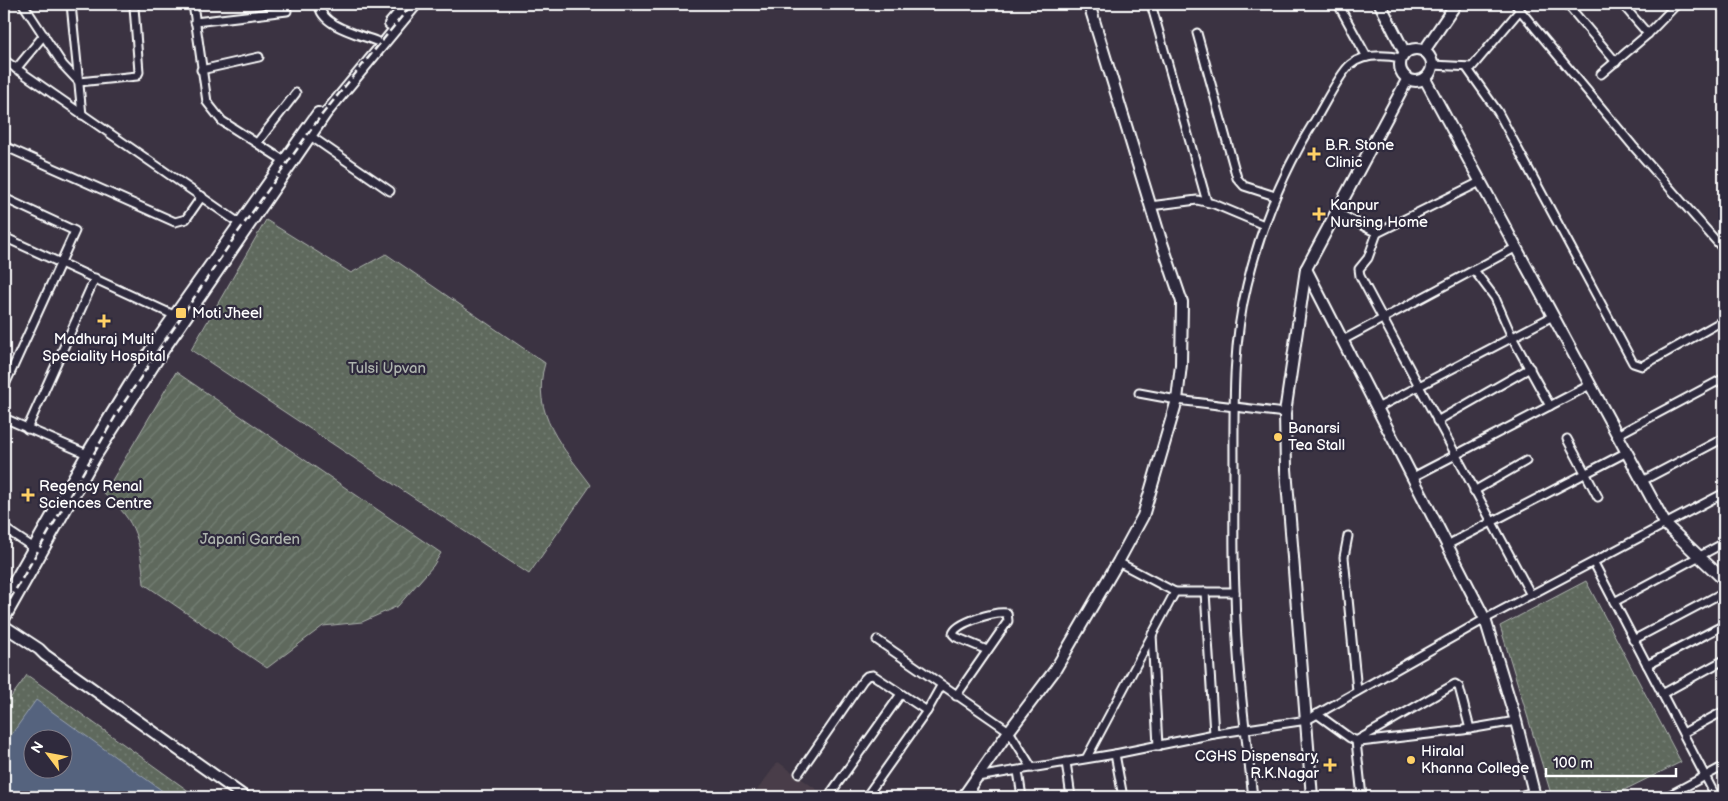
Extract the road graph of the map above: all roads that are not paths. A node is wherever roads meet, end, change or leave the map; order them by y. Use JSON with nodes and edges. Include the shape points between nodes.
{"nodes":[{"id":1,"x":7,"y":4,"type":"edge"},
{"id":2,"x":24,"y":4,"type":"edge"},
{"id":3,"x":72,"y":4,"type":"edge"},
{"id":4,"x":193,"y":4,"type":"edge"},
{"id":5,"x":319,"y":4,"type":"edge"},
{"id":6,"x":407,"y":4,"type":"edge"},
{"id":7,"x":416,"y":4,"type":"edge"},
{"id":8,"x":1101,"y":4,"type":"edge"},
{"id":9,"x":1151,"y":4,"type":"edge"},
{"id":10,"x":1338,"y":4,"type":"edge"},
{"id":11,"x":1380,"y":4,"type":"edge"},
{"id":12,"x":1456,"y":4,"type":"edge"},
{"id":13,"x":1515,"y":4,"type":"edge"},
{"id":14,"x":1567,"y":4,"type":"edge"},
{"id":15,"x":1622,"y":4,"type":"edge"},
{"id":16,"x":1677,"y":4,"type":"edge"},
{"id":17,"x":1090,"y":6,"type":"edge"},
{"id":18,"x":4,"y":7,"type":"edge"},
{"id":19,"x":134,"y":7,"type":"dead end"},
{"id":20,"x":1520,"y":10,"type":"junction"},
{"id":21,"x":287,"y":11,"type":"dead end"},
{"id":22,"x":195,"y":22,"type":"junction"},
{"id":23,"x":1197,"y":33,"type":"dead end"},
{"id":24,"x":1648,"y":34,"type":"junction"},
{"id":25,"x":44,"y":35,"type":"junction"},
{"id":26,"x":376,"y":41,"type":"junction"},
{"id":27,"x":1424,"y":51,"type":"junction"},
{"id":28,"x":1403,"y":55,"type":"junction"},
{"id":29,"x":259,"y":57,"type":"dead end"},
{"id":30,"x":1367,"y":58,"type":"junction"},
{"id":31,"x":4,"y":60,"type":"edge"},
{"id":32,"x":1616,"y":62,"type":"junction"},
{"id":33,"x":1432,"y":65,"type":"junction"},
{"id":34,"x":1467,"y":68,"type":"junction"},
{"id":35,"x":16,"y":69,"type":"junction"},
{"id":36,"x":201,"y":70,"type":"junction"},
{"id":37,"x":1601,"y":74,"type":"dead end"},
{"id":38,"x":1407,"y":80,"type":"junction"},
{"id":39,"x":1425,"y":80,"type":"junction"},
{"id":40,"x":79,"y":82,"type":"junction"},
{"id":41,"x":296,"y":93,"type":"dead end"},
{"id":42,"x":82,"y":116,"type":"junction"},
{"id":43,"x":307,"y":134,"type":"junction"},
{"id":44,"x":257,"y":143,"type":"junction"},
{"id":45,"x":4,"y":146,"type":"edge"},
{"id":46,"x":283,"y":160,"type":"junction"},
{"id":47,"x":1480,"y":182,"type":"junction"},
{"id":48,"x":271,"y":185,"type":"junction"},
{"id":49,"x":390,"y":191,"type":"dead end"},
{"id":50,"x":202,"y":196,"type":"junction"},
{"id":51,"x":1275,"y":196,"type":"junction"},
{"id":52,"x":4,"y":198,"type":"edge"},
{"id":53,"x":1206,"y":202,"type":"junction"},
{"id":54,"x":1150,"y":206,"type":"junction"},
{"id":55,"x":1336,"y":212,"type":"junction"},
{"id":56,"x":238,"y":223,"type":"junction"},
{"id":57,"x":1264,"y":225,"type":"junction"},
{"id":58,"x":1377,"y":233,"type":"junction"},
{"id":59,"x":4,"y":237,"type":"edge"},
{"id":60,"x":1515,"y":248,"type":"junction"},
{"id":61,"x":1724,"y":250,"type":"edge"},
{"id":62,"x":60,"y":263,"type":"junction"},
{"id":63,"x":1306,"y":269,"type":"junction"},
{"id":64,"x":1474,"y":270,"type":"junction"},
{"id":65,"x":95,"y":278,"type":"junction"},
{"id":66,"x":174,"y":315,"type":"junction"},
{"id":67,"x":1553,"y":316,"type":"junction"},
{"id":68,"x":1384,"y":318,"type":"junction"},
{"id":69,"x":1724,"y":320,"type":"edge"},
{"id":70,"x":184,"y":321,"type":"junction"},
{"id":71,"x":1512,"y":337,"type":"junction"},
{"id":72,"x":1343,"y":340,"type":"junction"},
{"id":73,"x":1530,"y":368,"type":"junction"},
{"id":74,"x":1724,"y":378,"type":"edge"},
{"id":75,"x":5,"y":381,"type":"edge"},
{"id":76,"x":1590,"y":385,"type":"junction"},
{"id":77,"x":1418,"y":386,"type":"junction"},
{"id":78,"x":1139,"y":393,"type":"dead end"},
{"id":79,"x":1177,"y":400,"type":"junction"},
{"id":80,"x":1550,"y":406,"type":"junction"},
{"id":81,"x":1234,"y":407,"type":"junction"},
{"id":82,"x":1377,"y":408,"type":"junction"},
{"id":83,"x":1285,"y":413,"type":"junction"},
{"id":84,"x":4,"y":418,"type":"edge"},
{"id":85,"x":1437,"y":422,"type":"junction"},
{"id":86,"x":27,"y":429,"type":"junction"},
{"id":87,"x":1617,"y":435,"type":"junction"},
{"id":88,"x":1724,"y":438,"type":"edge"},
{"id":89,"x":1567,"y":439,"type":"dead end"},
{"id":90,"x":1627,"y":452,"type":"junction"},
{"id":91,"x":87,"y":454,"type":"junction"},
{"id":92,"x":1455,"y":455,"type":"junction"},
{"id":93,"x":1526,"y":461,"type":"dead end"},
{"id":94,"x":1586,"y":475,"type":"junction"},
{"id":95,"x":1413,"y":476,"type":"junction"},
{"id":96,"x":1642,"y":481,"type":"junction"},
{"id":97,"x":1474,"y":491,"type":"junction"},
{"id":98,"x":1724,"y":493,"type":"edge"},
{"id":99,"x":1598,"y":498,"type":"dead end"},
{"id":100,"x":1491,"y":522,"type":"junction"},
{"id":101,"x":1666,"y":525,"type":"junction"},
{"id":102,"x":4,"y":528,"type":"edge"},
{"id":103,"x":1348,"y":536,"type":"dead end"},
{"id":104,"x":1724,"y":543,"type":"edge"},
{"id":105,"x":1447,"y":545,"type":"junction"},
{"id":106,"x":34,"y":548,"type":"junction"},
{"id":107,"x":1699,"y":556,"type":"junction"},
{"id":108,"x":1118,"y":562,"type":"junction"},
{"id":109,"x":1594,"y":563,"type":"junction"},
{"id":110,"x":1724,"y":580,"type":"edge"},
{"id":111,"x":1176,"y":592,"type":"junction"},
{"id":112,"x":1205,"y":592,"type":"junction"},
{"id":113,"x":1234,"y":592,"type":"junction"},
{"id":114,"x":1724,"y":592,"type":"edge"},
{"id":115,"x":1530,"y":595,"type":"junction"},
{"id":116,"x":4,"y":600,"type":"edge"},
{"id":117,"x":1614,"y":602,"type":"junction"},
{"id":118,"x":4,"y":619,"type":"edge"},
{"id":119,"x":1485,"y":619,"type":"junction"},
{"id":120,"x":1724,"y":625,"type":"edge"},
{"id":121,"x":4,"y":626,"type":"edge"},
{"id":122,"x":4,"y":634,"type":"edge"},
{"id":123,"x":1152,"y":634,"type":"junction"},
{"id":124,"x":877,"y":640,"type":"dead end"},
{"id":125,"x":1633,"y":640,"type":"junction"},
{"id":126,"x":987,"y":650,"type":"junction"},
{"id":127,"x":44,"y":655,"type":"junction"},
{"id":128,"x":1724,"y":660,"type":"edge"},
{"id":129,"x":1647,"y":665,"type":"junction"},
{"id":130,"x":941,"y":686,"type":"junction"},
{"id":131,"x":1358,"y":691,"type":"junction"},
{"id":132,"x":901,"y":694,"type":"junction"},
{"id":133,"x":1662,"y":694,"type":"junction"},
{"id":134,"x":956,"y":696,"type":"junction"},
{"id":135,"x":927,"y":711,"type":"junction"},
{"id":136,"x":1724,"y":711,"type":"edge"},
{"id":137,"x":1317,"y":714,"type":"junction"},
{"id":138,"x":1307,"y":720,"type":"junction"},
{"id":139,"x":1516,"y":720,"type":"junction"},
{"id":140,"x":1470,"y":729,"type":"junction"},
{"id":141,"x":1009,"y":731,"type":"junction"},
{"id":142,"x":1245,"y":731,"type":"junction"},
{"id":143,"x":1683,"y":733,"type":"junction"},
{"id":144,"x":1214,"y":734,"type":"junction"},
{"id":145,"x":1356,"y":741,"type":"junction"},
{"id":146,"x":1158,"y":746,"type":"junction"},
{"id":147,"x":1115,"y":754,"type":"junction"},
{"id":148,"x":1087,"y":757,"type":"junction"},
{"id":149,"x":1066,"y":762,"type":"junction"},
{"id":150,"x":1724,"y":766,"type":"edge"},
{"id":151,"x":1032,"y":768,"type":"junction"},
{"id":152,"x":1018,"y":771,"type":"junction"},
{"id":153,"x":798,"y":773,"type":"dead end"},
{"id":154,"x":1705,"y":776,"type":"junction"},
{"id":155,"x":974,"y":782,"type":"junction"},
{"id":156,"x":1534,"y":795,"type":"edge"},
{"id":157,"x":245,"y":797,"type":"edge"},
{"id":158,"x":828,"y":797,"type":"edge"},
{"id":159,"x":866,"y":797,"type":"edge"},
{"id":160,"x":963,"y":797,"type":"edge"},
{"id":161,"x":973,"y":797,"type":"edge"},
{"id":162,"x":1022,"y":797,"type":"edge"},
{"id":163,"x":1071,"y":797,"type":"edge"},
{"id":164,"x":1123,"y":797,"type":"edge"},
{"id":165,"x":1253,"y":797,"type":"edge"},
{"id":166,"x":1312,"y":797,"type":"edge"},
{"id":167,"x":1362,"y":797,"type":"edge"},
{"id":168,"x":1516,"y":797,"type":"edge"},
{"id":169,"x":1666,"y":797,"type":"edge"},
{"id":170,"x":1716,"y":797,"type":"edge"}],
"edges":[{"from":1,"to":18,"type":"street"},
{"from":2,"to":25,"type":"street"},
{"from":3,"to":40,"type":"street"},
{"from":4,"to":22,"type":"street"},
{"from":5,"to":26,"type":"street","via":[[325,18]]},
{"from":6,"to":26,"type":"street"},
{"from":7,"to":43,"type":"street"},
{"from":8,"to":17,"type":"street"},
{"from":9,"to":53,"type":"street"},
{"from":10,"to":30,"type":"street"},
{"from":11,"to":28,"type":"street"},
{"from":12,"to":27,"type":"street"},
{"from":13,"to":20,"type":"street"},
{"from":14,"to":32,"type":"street"},
{"from":15,"to":24,"type":"street"},
{"from":16,"to":24,"type":"street"},
{"from":17,"to":54,"type":"street"},
{"from":19,"to":40,"type":"street","via":[[138,74],[132,79]]},
{"from":20,"to":34,"type":"street","via":[[1478,62]]},
{"from":20,"to":61,"type":"street"},
{"from":21,"to":22,"type":"street"},
{"from":22,"to":36,"type":"street"},
{"from":23,"to":51,"type":"street","via":[[1237,178],[1244,186]]},
{"from":24,"to":32,"type":"street"},
{"from":25,"to":35,"type":"street"},
{"from":25,"to":40,"type":"street","via":[[63,66]]},
{"from":26,"to":43,"type":"street"},
{"from":27,"to":28,"type":"street","via":[[1414,49]]},
{"from":27,"to":33,"type":"street","via":[[1430,56]]},
{"from":28,"to":30,"type":"street"},
{"from":28,"to":38,"type":"street","via":[[1399,66]]},
{"from":29,"to":36,"type":"street"},
{"from":30,"to":51,"type":"street","via":[[1349,65],[1303,139]]},
{"from":31,"to":35,"type":"street"},
{"from":32,"to":37,"type":"street"},
{"from":33,"to":34,"type":"street"},
{"from":33,"to":39,"type":"street"},
{"from":34,"to":69,"type":"street","via":[[1498,112],[1633,363],[1642,366]]},
{"from":35,"to":42,"type":"street"},
{"from":36,"to":44,"type":"street","via":[[211,109],[222,121]]},
{"from":38,"to":39,"type":"street"},
{"from":38,"to":55,"type":"street"},
{"from":39,"to":47,"type":"street"},
{"from":40,"to":42,"type":"street"},
{"from":41,"to":44,"type":"street"},
{"from":42,"to":50,"type":"street"},
{"from":43,"to":46,"type":"street"},
{"from":43,"to":48,"type":"street"},
{"from":43,"to":49,"type":"street"},
{"from":44,"to":46,"type":"street"},
{"from":45,"to":50,"type":"street","via":[[175,222],[186,219]]},
{"from":46,"to":48,"type":"street"},
{"from":47,"to":58,"type":"street"},
{"from":47,"to":60,"type":"street"},
{"from":48,"to":56,"type":"street"},
{"from":48,"to":70,"type":"street"},
{"from":50,"to":56,"type":"street"},
{"from":51,"to":57,"type":"street"},
{"from":52,"to":62,"type":"street","via":[[75,231]]},
{"from":53,"to":54,"type":"street","via":[[1189,200]]},
{"from":53,"to":57,"type":"street"},
{"from":54,"to":79,"type":"street","via":[[1182,302]]},
{"from":55,"to":58,"type":"street"},
{"from":55,"to":63,"type":"street"},
{"from":56,"to":66,"type":"street"},
{"from":57,"to":81,"type":"street","via":[[1246,287]]},
{"from":58,"to":68,"type":"street","via":[[1368,258],[1358,271]]},
{"from":59,"to":62,"type":"street"},
{"from":60,"to":64,"type":"street"},
{"from":60,"to":67,"type":"street"},
{"from":62,"to":65,"type":"street"},
{"from":62,"to":75,"type":"street"},
{"from":63,"to":72,"type":"street"},
{"from":63,"to":83,"type":"street"},
{"from":64,"to":68,"type":"street"},
{"from":64,"to":71,"type":"street","via":[[1495,298]]},
{"from":65,"to":66,"type":"street"},
{"from":65,"to":86,"type":"street"},
{"from":66,"to":70,"type":"street"},
{"from":66,"to":91,"type":"street"},
{"from":67,"to":71,"type":"street"},
{"from":67,"to":76,"type":"street"},
{"from":68,"to":72,"type":"street"},
{"from":68,"to":77,"type":"street"},
{"from":70,"to":118,"type":"street","via":[[95,456]]},
{"from":71,"to":73,"type":"street"},
{"from":71,"to":77,"type":"street"},
{"from":72,"to":82,"type":"street"},
{"from":73,"to":80,"type":"street"},
{"from":73,"to":85,"type":"street"},
{"from":74,"to":87,"type":"street"},
{"from":76,"to":80,"type":"street"},
{"from":76,"to":87,"type":"street"},
{"from":77,"to":82,"type":"street"},
{"from":77,"to":85,"type":"street"},
{"from":78,"to":79,"type":"street"},
{"from":79,"to":81,"type":"street"},
{"from":79,"to":108,"type":"street","via":[[1143,516]]},
{"from":80,"to":92,"type":"street"},
{"from":81,"to":83,"type":"street"},
{"from":81,"to":113,"type":"street"},
{"from":82,"to":95,"type":"street"},
{"from":83,"to":138,"type":"street","via":[[1286,469]]},
{"from":84,"to":86,"type":"street"},
{"from":85,"to":92,"type":"street"},
{"from":86,"to":91,"type":"street"},
{"from":87,"to":90,"type":"street"},
{"from":88,"to":96,"type":"street"},
{"from":89,"to":94,"type":"street"},
{"from":90,"to":94,"type":"street"},
{"from":90,"to":96,"type":"street"},
{"from":91,"to":106,"type":"street"},
{"from":92,"to":95,"type":"street"},
{"from":92,"to":97,"type":"street"},
{"from":93,"to":97,"type":"street"},
{"from":94,"to":99,"type":"street"},
{"from":94,"to":100,"type":"street"},
{"from":95,"to":105,"type":"street"},
{"from":96,"to":101,"type":"street"},
{"from":97,"to":100,"type":"street"},
{"from":98,"to":101,"type":"street"},
{"from":100,"to":105,"type":"street"},
{"from":100,"to":115,"type":"street"},
{"from":101,"to":107,"type":"street"},
{"from":101,"to":109,"type":"street"},
{"from":102,"to":106,"type":"street"},
{"from":103,"to":131,"type":"street","via":[[1344,557]]},
{"from":104,"to":107,"type":"street"},
{"from":105,"to":119,"type":"street"},
{"from":106,"to":116,"type":"street"},
{"from":107,"to":110,"type":"street"},
{"from":107,"to":117,"type":"street"},
{"from":108,"to":111,"type":"street"},
{"from":108,"to":141,"type":"street","via":[[1056,670]]},
{"from":109,"to":115,"type":"street"},
{"from":109,"to":117,"type":"street"},
{"from":111,"to":112,"type":"street"},
{"from":111,"to":123,"type":"street"},
{"from":112,"to":113,"type":"street"},
{"from":112,"to":144,"type":"street"},
{"from":113,"to":142,"type":"street"},
{"from":114,"to":125,"type":"street"},
{"from":115,"to":119,"type":"street"},
{"from":117,"to":125,"type":"street"},
{"from":119,"to":131,"type":"street"},
{"from":119,"to":139,"type":"street"},
{"from":120,"to":129,"type":"street"},
{"from":121,"to":127,"type":"street"},
{"from":122,"to":127,"type":"street"},
{"from":123,"to":146,"type":"street"},
{"from":123,"to":148,"type":"street"},
{"from":124,"to":130,"type":"street"},
{"from":125,"to":129,"type":"street"},
{"from":126,"to":126,"type":"street","via":[[1008,621],[1007,613],[980,618],[954,630],[956,637]]},
{"from":126,"to":134,"type":"street"},
{"from":127,"to":157,"type":"street"},
{"from":128,"to":133,"type":"street"},
{"from":129,"to":133,"type":"street"},
{"from":130,"to":134,"type":"street"},
{"from":130,"to":135,"type":"street"},
{"from":131,"to":137,"type":"street"},
{"from":132,"to":135,"type":"street"},
{"from":132,"to":153,"type":"street","via":[[873,675],[867,676]]},
{"from":132,"to":158,"type":"street"},
{"from":133,"to":143,"type":"street"},
{"from":134,"to":141,"type":"street"},
{"from":135,"to":159,"type":"street"},
{"from":136,"to":143,"type":"street"},
{"from":137,"to":138,"type":"street"},
{"from":137,"to":145,"type":"street"},
{"from":138,"to":142,"type":"street"},
{"from":138,"to":166,"type":"street"},
{"from":139,"to":140,"type":"street"},
{"from":139,"to":156,"type":"street"},
{"from":140,"to":145,"type":"street"},
{"from":140,"to":145,"type":"street","via":[[1459,687],[1455,684]]},
{"from":141,"to":151,"type":"street"},
{"from":141,"to":155,"type":"street"},
{"from":142,"to":144,"type":"street"},
{"from":142,"to":165,"type":"street"},
{"from":143,"to":154,"type":"street"},
{"from":144,"to":146,"type":"street"},
{"from":145,"to":167,"type":"street"},
{"from":146,"to":147,"type":"street"},
{"from":147,"to":148,"type":"street"},
{"from":147,"to":164,"type":"street"},
{"from":148,"to":149,"type":"street"},
{"from":149,"to":151,"type":"street"},
{"from":149,"to":163,"type":"street"},
{"from":150,"to":154,"type":"street"},
{"from":151,"to":152,"type":"street"},
{"from":152,"to":155,"type":"street"},
{"from":152,"to":162,"type":"street"},
{"from":154,"to":169,"type":"street"},
{"from":154,"to":170,"type":"street"},
{"from":155,"to":160,"type":"street"},
{"from":155,"to":161,"type":"street"},
{"from":156,"to":168,"type":"street"}]}
